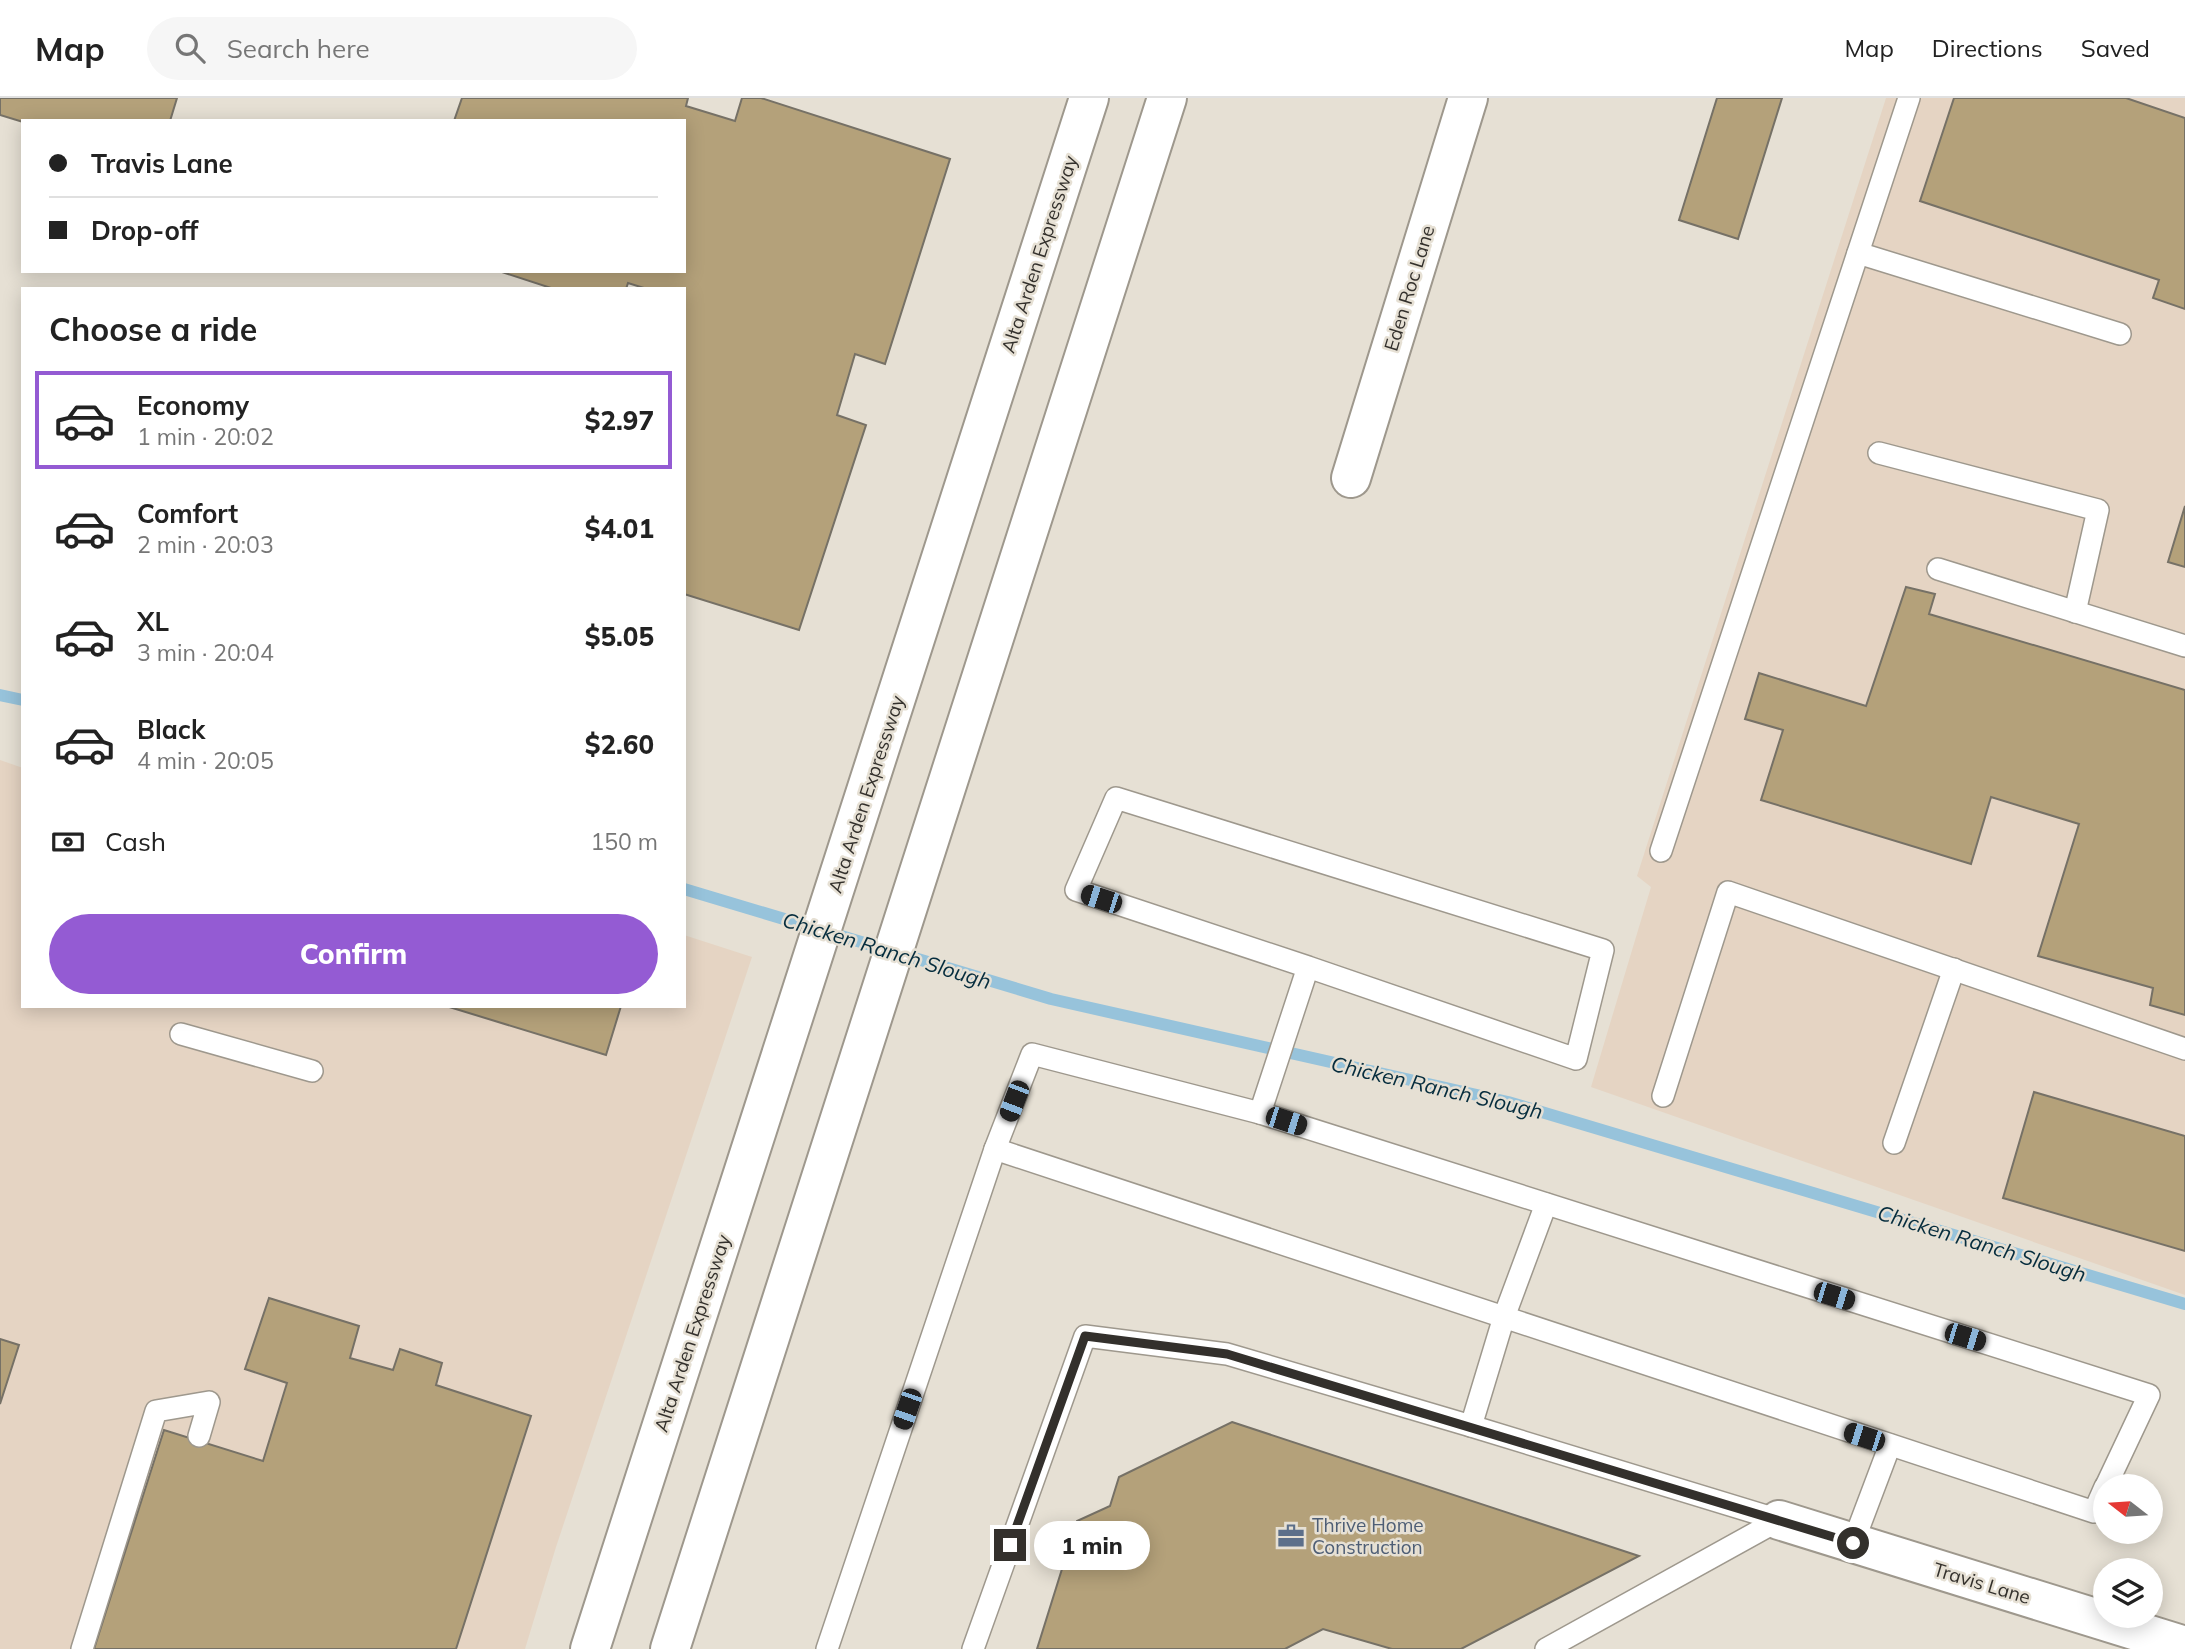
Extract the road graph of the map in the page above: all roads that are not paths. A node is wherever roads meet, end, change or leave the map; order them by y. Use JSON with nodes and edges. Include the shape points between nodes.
{"nodes":[{"id":1,"x":1089,"y":98,"type":"edge"},
{"id":2,"x":1167,"y":98,"type":"edge"},
{"id":3,"x":1468,"y":98,"type":"edge"},
{"id":4,"x":1909,"y":98,"type":"edge"},
{"id":5,"x":1858,"y":253,"type":"junction"},
{"id":6,"x":2120,"y":334,"type":"dead end"},
{"id":7,"x":1879,"y":453,"type":"dead end"},
{"id":8,"x":1351,"y":478,"type":"dead end"},
{"id":9,"x":1938,"y":569,"type":"dead end"},
{"id":10,"x":2075,"y":612,"type":"junction"},
{"id":11,"x":2185,"y":646,"type":"edge"},
{"id":12,"x":1661,"y":851,"type":"dead end"},
{"id":13,"x":1308,"y":967,"type":"junction"},
{"id":14,"x":1954,"y":969,"type":"junction"},
{"id":15,"x":181,"y":1034,"type":"dead end"},
{"id":16,"x":2185,"y":1049,"type":"edge"},
{"id":17,"x":312,"y":1071,"type":"dead end"},
{"id":18,"x":1663,"y":1096,"type":"dead end"},
{"id":19,"x":1259,"y":1113,"type":"junction"},
{"id":20,"x":1894,"y":1143,"type":"dead end"},
{"id":21,"x":995,"y":1149,"type":"junction"},
{"id":22,"x":1546,"y":1204,"type":"junction"},
{"id":23,"x":1504,"y":1317,"type":"junction"},
{"id":24,"x":1471,"y":1426,"type":"junction"},
{"id":25,"x":199,"y":1436,"type":"dead end"},
{"id":26,"x":1890,"y":1445,"type":"junction"},
{"id":27,"x":2112,"y":1474,"type":"edge"},
{"id":28,"x":2093,"y":1513,"type":"edge"},
{"id":29,"x":1779,"y":1520,"type":"junction"},
{"id":30,"x":1853,"y":1543,"type":"junction"},
{"id":31,"x":832,"y":1647,"type":"edge"},
{"id":32,"x":2185,"y":1647,"type":"edge"},
{"id":33,"x":82,"y":1649,"type":"edge"},
{"id":34,"x":590,"y":1649,"type":"edge"},
{"id":35,"x":670,"y":1649,"type":"edge"},
{"id":36,"x":972,"y":1649,"type":"edge"},
{"id":37,"x":1546,"y":1649,"type":"edge"}],
"edges":[{"from":1,"to":34,"type":"main road","name":"Alta Arden Expressway"},
{"from":2,"to":35,"type":"main road"},
{"from":3,"to":8,"type":"main road","name":"Eden Roc Lane"},
{"from":4,"to":5,"type":"lane"},
{"from":5,"to":6,"type":"lane"},
{"from":5,"to":12,"type":"lane"},
{"from":7,"to":10,"type":"lane","via":[[2098,510]]},
{"from":9,"to":10,"type":"lane"},
{"from":10,"to":11,"type":"lane"},
{"from":13,"to":13,"type":"lane","via":[[1076,890],[1116,798],[1603,950],[1576,1059]]},
{"from":13,"to":19,"type":"lane"},
{"from":14,"to":16,"type":"lane"},
{"from":14,"to":18,"type":"lane","via":[[1728,891]]},
{"from":14,"to":20,"type":"lane"},
{"from":15,"to":17,"type":"lane"},
{"from":19,"to":21,"type":"lane","via":[[1032,1054]]},
{"from":19,"to":22,"type":"lane"},
{"from":21,"to":23,"type":"lane"},
{"from":21,"to":31,"type":"lane"},
{"from":22,"to":23,"type":"lane"},
{"from":22,"to":27,"type":"lane","via":[[2148,1395]]},
{"from":23,"to":24,"type":"lane"},
{"from":23,"to":26,"type":"lane"},
{"from":24,"to":29,"type":"lane"},
{"from":24,"to":36,"type":"lane","via":[[1227,1354],[1085,1336]]},
{"from":25,"to":33,"type":"lane","via":[[209,1402],[156,1411]]},
{"from":26,"to":28,"type":"lane"},
{"from":26,"to":30,"type":"lane"},
{"from":29,"to":30,"type":"main road","name":"Travis Lane"},
{"from":29,"to":37,"type":"lane"},
{"from":30,"to":32,"type":"main road","name":"Travis Lane"}]}
